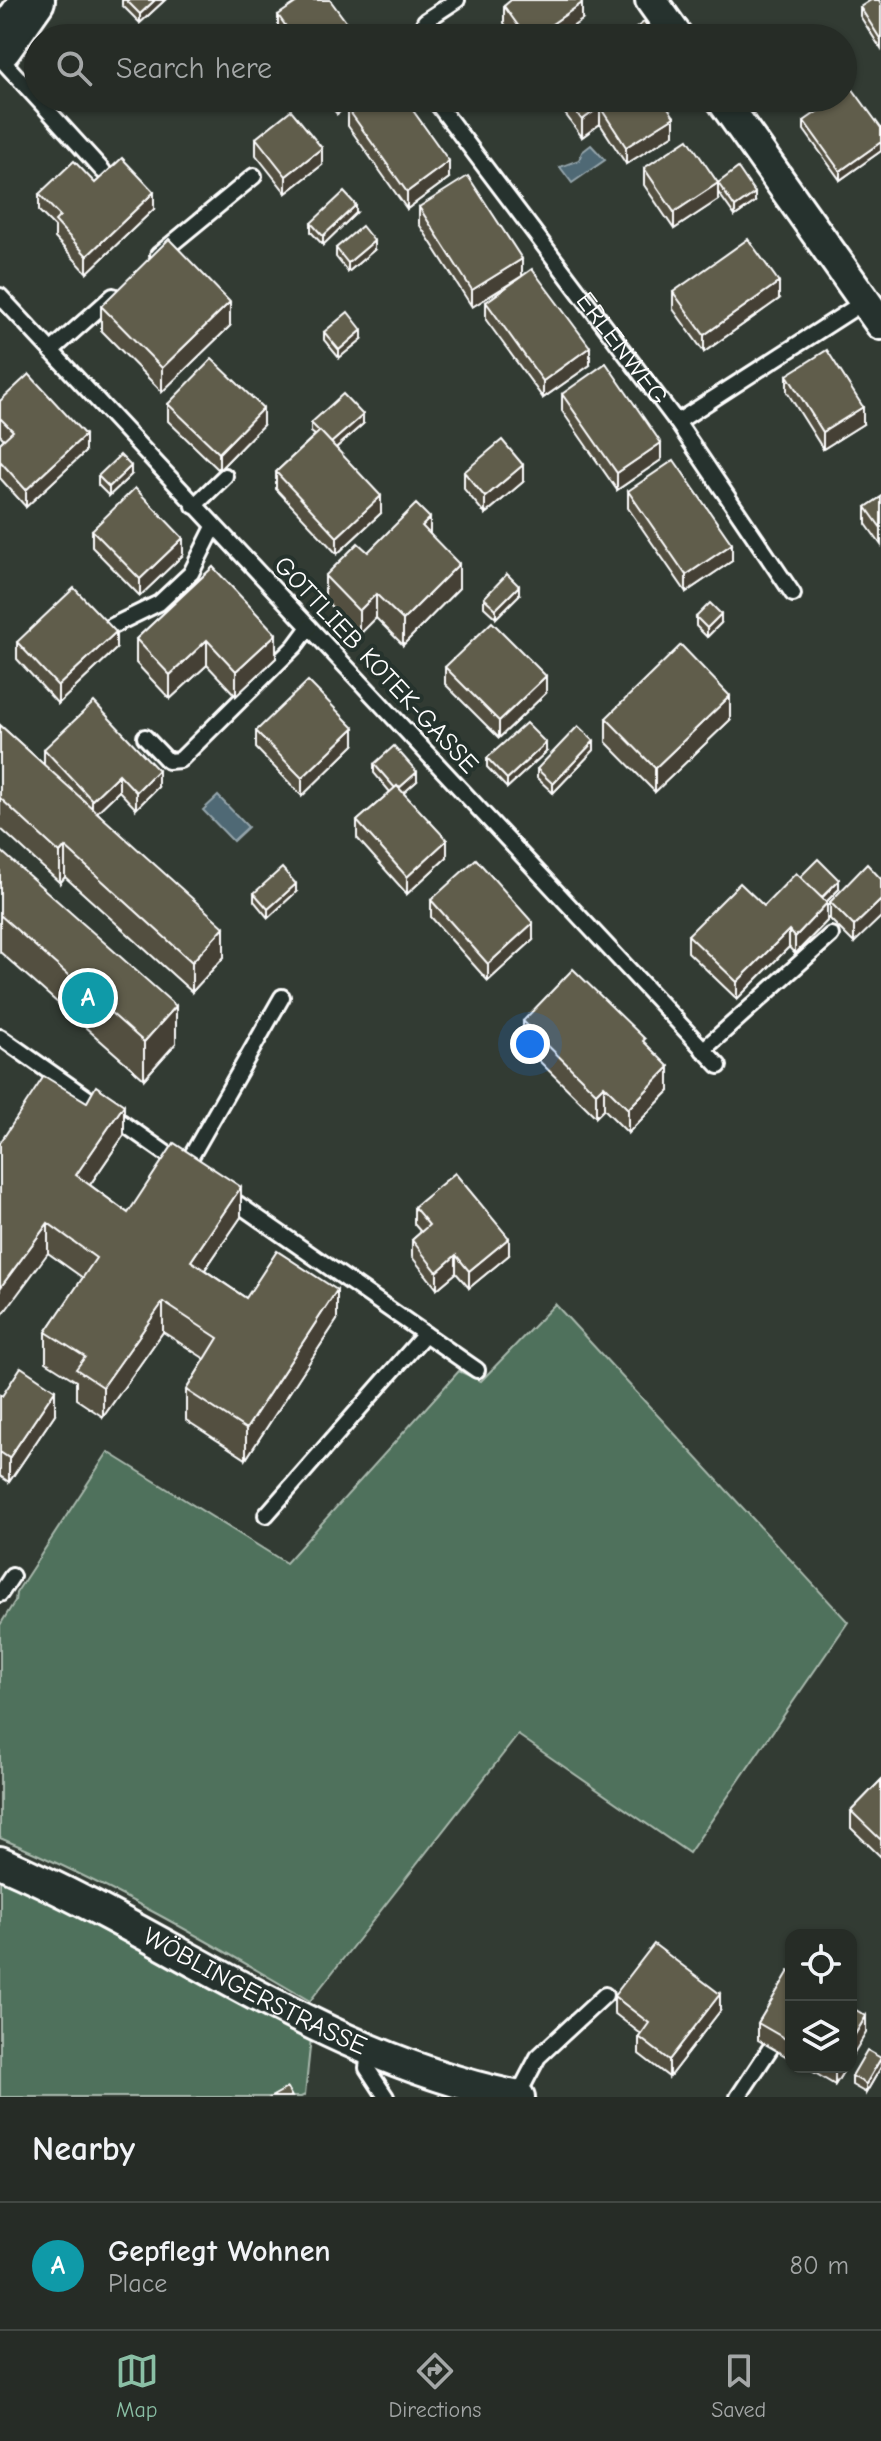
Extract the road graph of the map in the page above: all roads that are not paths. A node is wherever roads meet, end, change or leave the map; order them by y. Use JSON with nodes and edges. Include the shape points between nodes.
{"nodes":[{"id":1,"x":33,"y":0,"type":"edge"},
{"id":2,"x":457,"y":0,"type":"edge"},
{"id":3,"x":651,"y":0,"type":"edge"},
{"id":4,"x":424,"y":24,"type":"edge"},
{"id":5,"x":668,"y":24,"type":"edge"},
{"id":6,"x":0,"y":47,"type":"edge"},
{"id":7,"x":0,"y":58,"type":"edge"},
{"id":8,"x":24,"y":84,"type":"edge"},
{"id":9,"x":49,"y":112,"type":"edge"},
{"id":10,"x":444,"y":112,"type":"edge"},
{"id":11,"x":731,"y":112,"type":"edge"},
{"id":12,"x":103,"y":171,"type":"edge"},
{"id":13,"x":254,"y":176,"type":"dead end"},
{"id":14,"x":148,"y":263,"type":"edge"},
{"id":15,"x":127,"y":283,"type":"edge"},
{"id":16,"x":0,"y":296,"type":"edge"},
{"id":17,"x":873,"y":313,"type":"edge"},
{"id":18,"x":51,"y":351,"type":"junction"},
{"id":19,"x":677,"y":422,"type":"junction"},
{"id":20,"x":225,"y":476,"type":"dead end"},
{"id":21,"x":194,"y":506,"type":"junction"},
{"id":22,"x":214,"y":527,"type":"junction"},
{"id":23,"x":793,"y":594,"type":"dead end"},
{"id":24,"x":309,"y":627,"type":"junction"},
{"id":25,"x":106,"y":629,"type":"edge"},
{"id":26,"x":145,"y":737,"type":"dead end"},
{"id":27,"x":831,"y":935,"type":"dead end"},
{"id":28,"x":282,"y":997,"type":"dead end"},
{"id":29,"x":0,"y":1037,"type":"edge"},
{"id":30,"x":703,"y":1050,"type":"junction"},
{"id":31,"x":719,"y":1066,"type":"dead end"},
{"id":32,"x":198,"y":1176,"type":"junction"},
{"id":33,"x":425,"y":1334,"type":"junction"},
{"id":34,"x":477,"y":1370,"type":"dead end"},
{"id":35,"x":266,"y":1515,"type":"dead end"},
{"id":36,"x":12,"y":1576,"type":"dead end"},
{"id":37,"x":0,"y":1594,"type":"edge"},
{"id":38,"x":0,"y":1862,"type":"edge"},
{"id":39,"x":605,"y":1995,"type":"dead end"},
{"id":40,"x":771,"y":2047,"type":"edge"},
{"id":41,"x":369,"y":2050,"type":"junction"},
{"id":42,"x":386,"y":2097,"type":"edge"},
{"id":43,"x":518,"y":2097,"type":"edge"},
{"id":44,"x":738,"y":2097,"type":"edge"}],
"edges":[{"from":1,"to":6,"type":"main road"},
{"from":2,"to":4,"type":"lane"},
{"from":3,"to":5,"type":"street"},
{"from":7,"to":8,"type":"lane"},
{"from":9,"to":12,"type":"lane"},
{"from":10,"to":19,"type":"lane","name":"ERLENWEG"},
{"from":11,"to":17,"type":"street","name":"ERLENWEG"},
{"from":13,"to":14,"type":"lane"},
{"from":15,"to":18,"type":"lane"},
{"from":16,"to":18,"type":"lane","name":"GOTTLIEB KOTEK-GASSE"},
{"from":17,"to":19,"type":"lane","name":"ERLENWEG"},
{"from":18,"to":21,"type":"lane","name":"GOTTLIEB KOTEK-GASSE"},
{"from":19,"to":23,"type":"lane"},
{"from":20,"to":21,"type":"lane"},
{"from":21,"to":22,"type":"lane","name":"GOTTLIEB KOTEK-GASSE"},
{"from":22,"to":24,"type":"lane","name":"GOTTLIEB KOTEK-GASSE"},
{"from":22,"to":25,"type":"lane","via":[[191,573],[159,603]]},
{"from":24,"to":26,"type":"lane","via":[[180,760],[168,761]]},
{"from":24,"to":30,"type":"lane","name":"GOTTLIEB KOTEK-GASSE"},
{"from":27,"to":30,"type":"lane"},
{"from":28,"to":32,"type":"lane"},
{"from":29,"to":32,"type":"lane"},
{"from":30,"to":31,"type":"lane","name":"GOTTLIEB KOTEK-GASSE"},
{"from":32,"to":33,"type":"lane"},
{"from":33,"to":34,"type":"lane"},
{"from":33,"to":35,"type":"lane"},
{"from":36,"to":37,"type":"lane"},
{"from":38,"to":41,"type":"street","name":"WÖBLINGERSTRASSE","via":[[58,1887]]},
{"from":39,"to":43,"type":"lane","via":[[538,2057]]},
{"from":40,"to":44,"type":"lane"},
{"from":41,"to":42,"type":"lane","via":[[367,2068]]},
{"from":41,"to":43,"type":"street","name":"WÖBLINGERSTRASSE"}]}
